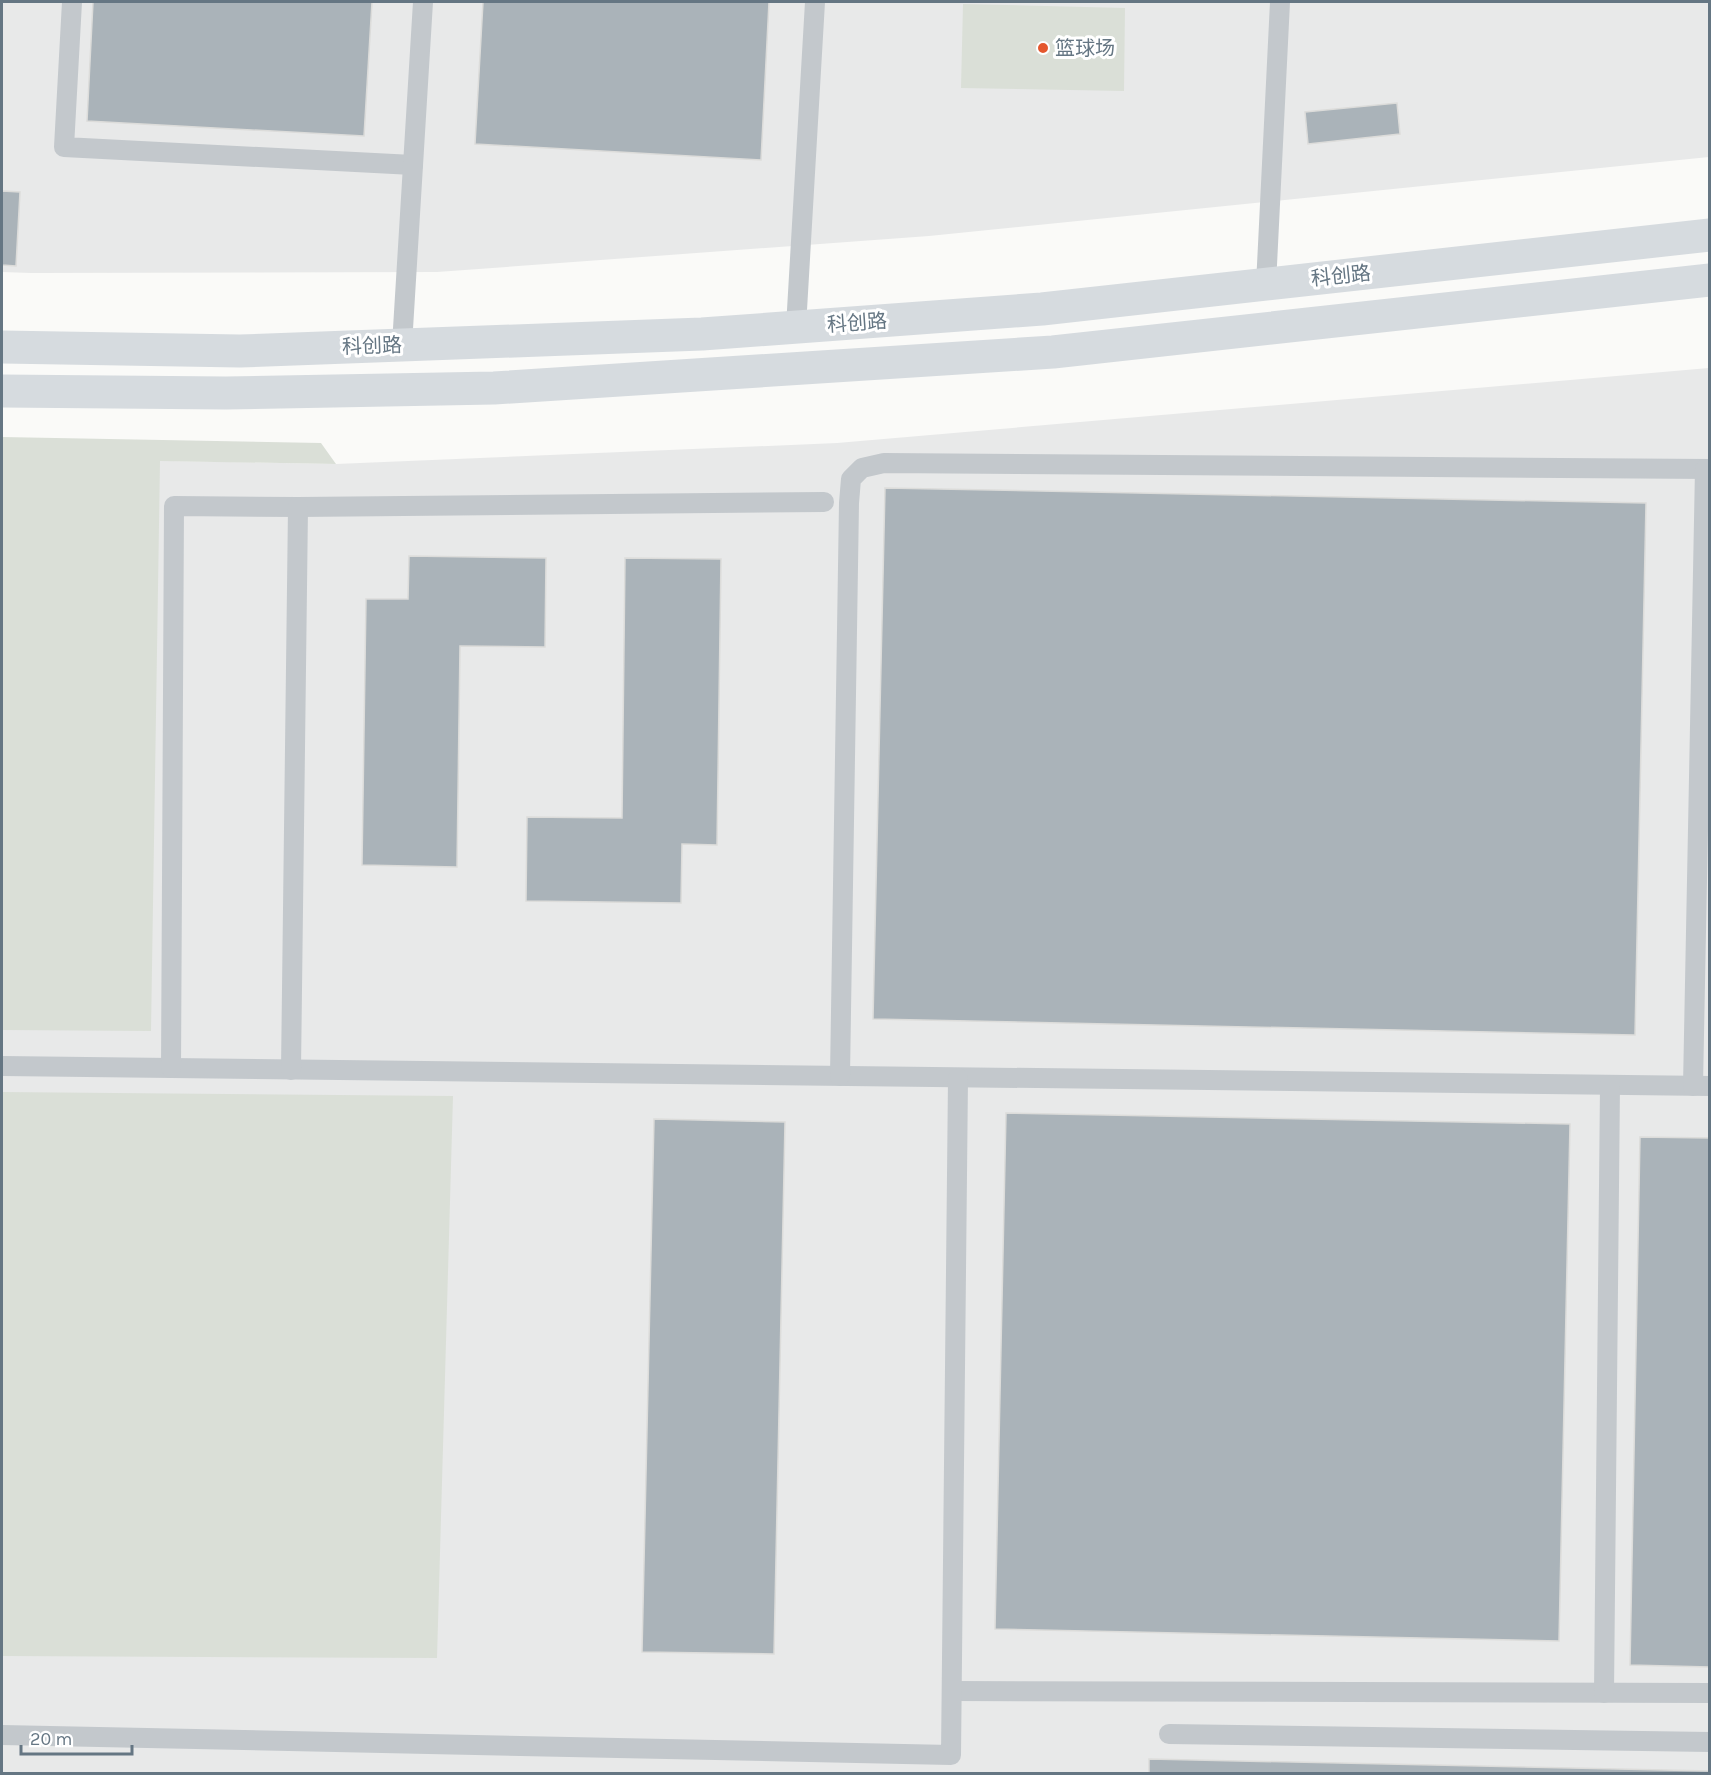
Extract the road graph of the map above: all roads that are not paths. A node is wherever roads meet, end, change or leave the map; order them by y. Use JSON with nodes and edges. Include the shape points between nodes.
{"nodes":[{"id":1,"x":72,"y":2,"type":"edge"},
{"id":2,"x":423,"y":2,"type":"edge"},
{"id":3,"x":815,"y":2,"type":"edge"},
{"id":4,"x":1280,"y":2,"type":"edge"},
{"id":5,"x":413,"y":165,"type":"junction"},
{"id":6,"x":1710,"y":235,"type":"edge"},
{"id":7,"x":1710,"y":280,"type":"edge"},
{"id":8,"x":1266,"y":285,"type":"junction"},
{"id":9,"x":796,"y":327,"type":"junction"},
{"id":10,"x":402,"y":345,"type":"junction"},
{"id":11,"x":2,"y":347,"type":"edge"},
{"id":12,"x":2,"y":391,"type":"edge"},
{"id":13,"x":1707,"y":470,"type":"edge"},
{"id":14,"x":824,"y":502,"type":"dead end"},
{"id":15,"x":298,"y":507,"type":"junction"},
{"id":16,"x":2,"y":1066,"type":"edge"},
{"id":17,"x":171,"y":1068,"type":"junction"},
{"id":18,"x":291,"y":1070,"type":"junction"},
{"id":19,"x":840,"y":1076,"type":"junction"},
{"id":20,"x":958,"y":1077,"type":"junction"},
{"id":21,"x":1610,"y":1085,"type":"junction"},
{"id":22,"x":1701,"y":1086,"type":"edge"},
{"id":23,"x":952,"y":1691,"type":"junction"},
{"id":24,"x":1604,"y":1693,"type":"junction"},
{"id":25,"x":1710,"y":1693,"type":"edge"},
{"id":26,"x":1169,"y":1734,"type":"dead end"},
{"id":27,"x":2,"y":1735,"type":"edge"},
{"id":28,"x":1710,"y":1742,"type":"edge"}],
"edges":[{"from":1,"to":5,"type":"lane","via":[[64,147]]},
{"from":2,"to":5,"type":"lane"},
{"from":3,"to":9,"type":"lane"},
{"from":4,"to":8,"type":"lane"},
{"from":5,"to":10,"type":"lane"},
{"from":6,"to":8,"type":"street","name":"科创路"},
{"from":7,"to":12,"type":"street","name":"科创路","via":[[1053,352],[494,388],[226,393]]},
{"from":8,"to":9,"type":"street","name":"科创路","via":[[1042,309]]},
{"from":9,"to":10,"type":"street","name":"科创路"},
{"from":10,"to":11,"type":"street","name":"科创路","via":[[240,351]]},
{"from":13,"to":19,"type":"lane","via":[[896,464],[862,468],[850,479],[849,503]]},
{"from":13,"to":22,"type":"lane"},
{"from":14,"to":15,"type":"lane"},
{"from":15,"to":17,"type":"lane","via":[[174,506]]},
{"from":15,"to":18,"type":"lane"},
{"from":16,"to":17,"type":"lane"},
{"from":17,"to":18,"type":"lane"},
{"from":18,"to":19,"type":"lane"},
{"from":19,"to":20,"type":"lane"},
{"from":20,"to":21,"type":"lane"},
{"from":20,"to":23,"type":"lane"},
{"from":21,"to":22,"type":"lane"},
{"from":21,"to":24,"type":"lane"},
{"from":23,"to":24,"type":"lane"},
{"from":23,"to":27,"type":"lane","via":[[951,1755]]},
{"from":24,"to":25,"type":"lane"},
{"from":26,"to":28,"type":"lane"}]}
